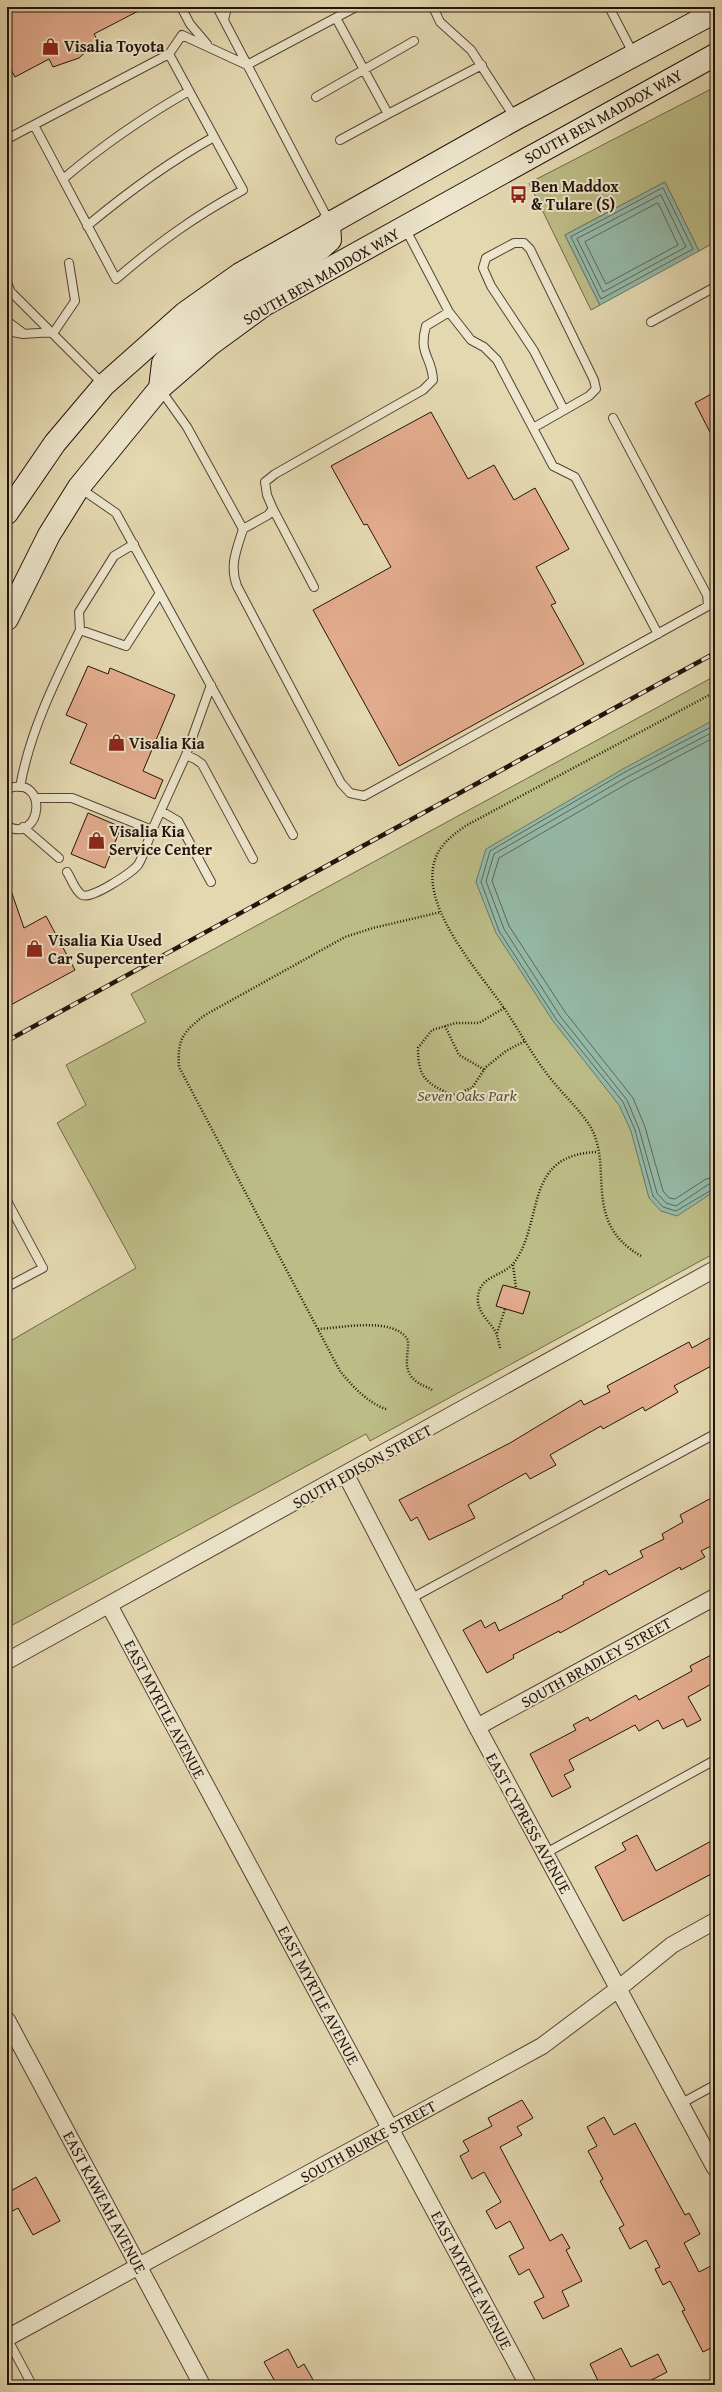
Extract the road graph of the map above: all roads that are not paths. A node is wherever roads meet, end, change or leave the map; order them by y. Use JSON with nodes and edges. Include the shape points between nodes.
{"nodes":[{"id":1,"x":181,"y":7,"type":"edge"},
{"id":2,"x":217,"y":7,"type":"edge"},
{"id":3,"x":228,"y":7,"type":"edge"},
{"id":4,"x":356,"y":7,"type":"edge"},
{"id":5,"x":433,"y":7,"type":"edge"},
{"id":6,"x":609,"y":7,"type":"edge"},
{"id":7,"x":715,"y":12,"type":"edge"},
{"id":8,"x":336,"y":18,"type":"junction"},
{"id":9,"x":224,"y":20,"type":"junction"},
{"id":10,"x":414,"y":41,"type":"dead end"},
{"id":11,"x":209,"y":46,"type":"junction"},
{"id":12,"x":169,"y":54,"type":"junction"},
{"id":13,"x":715,"y":55,"type":"edge"},
{"id":14,"x":634,"y":56,"type":"junction"},
{"id":15,"x":247,"y":65,"type":"junction"},
{"id":16,"x":482,"y":65,"type":"junction"},
{"id":17,"x":364,"y":69,"type":"junction"},
{"id":18,"x":189,"y":91,"type":"junction"},
{"id":19,"x":316,"y":97,"type":"dead end"},
{"id":20,"x":388,"y":114,"type":"junction"},
{"id":21,"x":515,"y":119,"type":"junction"},
{"id":22,"x":34,"y":125,"type":"junction"},
{"id":23,"x":214,"y":137,"type":"junction"},
{"id":24,"x":7,"y":139,"type":"edge"},
{"id":25,"x":340,"y":140,"type":"dead end"},
{"id":26,"x":63,"y":179,"type":"junction"},
{"id":27,"x":329,"y":222,"type":"junction"},
{"id":28,"x":88,"y":226,"type":"junction"},
{"id":29,"x":405,"y":227,"type":"junction"},
{"id":30,"x":69,"y":263,"type":"dead end"},
{"id":31,"x":7,"y":283,"type":"edge"},
{"id":32,"x":715,"y":287,"type":"edge"},
{"id":33,"x":449,"y":312,"type":"junction"},
{"id":34,"x":7,"y":321,"type":"edge"},
{"id":35,"x":651,"y":322,"type":"dead end"},
{"id":36,"x":7,"y":331,"type":"edge"},
{"id":37,"x":54,"y":332,"type":"junction"},
{"id":38,"x":23,"y":334,"type":"junction"},
{"id":39,"x":104,"y":385,"type":"junction"},
{"id":40,"x":160,"y":388,"type":"junction"},
{"id":41,"x":7,"y":393,"type":"edge"},
{"id":42,"x":7,"y":396,"type":"edge"},
{"id":43,"x":564,"y":410,"type":"junction"},
{"id":44,"x":613,"y":418,"type":"dead end"},
{"id":45,"x":533,"y":428,"type":"junction"},
{"id":46,"x":79,"y":487,"type":"junction"},
{"id":47,"x":273,"y":509,"type":"junction"},
{"id":48,"x":7,"y":513,"type":"edge"},
{"id":49,"x":243,"y":529,"type":"junction"},
{"id":50,"x":134,"y":544,"type":"junction"},
{"id":51,"x":314,"y":587,"type":"dead end"},
{"id":52,"x":160,"y":593,"type":"junction"},
{"id":53,"x":7,"y":619,"type":"edge"},
{"id":54,"x":80,"y":630,"type":"junction"},
{"id":55,"x":658,"y":634,"type":"junction"},
{"id":56,"x":211,"y":685,"type":"junction"},
{"id":57,"x":186,"y":755,"type":"junction"},
{"id":58,"x":20,"y":787,"type":"junction"},
{"id":59,"x":7,"y":789,"type":"edge"},
{"id":60,"x":36,"y":798,"type":"junction"},
{"id":61,"x":161,"y":811,"type":"junction"},
{"id":62,"x":7,"y":826,"type":"edge"},
{"id":63,"x":23,"y":827,"type":"junction"},
{"id":64,"x":152,"y":830,"type":"junction"},
{"id":65,"x":293,"y":835,"type":"dead end"},
{"id":66,"x":59,"y":858,"type":"dead end"},
{"id":67,"x":253,"y":859,"type":"dead end"},
{"id":68,"x":67,"y":872,"type":"dead end"},
{"id":69,"x":211,"y":882,"type":"dead end"},
{"id":70,"x":7,"y":1201,"type":"edge"},
{"id":71,"x":715,"y":1269,"type":"edge"},
{"id":72,"x":7,"y":1288,"type":"edge"},
{"id":73,"x":715,"y":1434,"type":"edge"},
{"id":74,"x":346,"y":1475,"type":"junction"},
{"id":75,"x":715,"y":1596,"type":"edge"},
{"id":76,"x":410,"y":1598,"type":"junction"},
{"id":77,"x":109,"y":1605,"type":"junction"},
{"id":78,"x":7,"y":1661,"type":"edge"},
{"id":79,"x":477,"y":1727,"type":"junction"},
{"id":80,"x":715,"y":1760,"type":"edge"},
{"id":81,"x":546,"y":1853,"type":"junction"},
{"id":82,"x":715,"y":1921,"type":"edge"},
{"id":83,"x":618,"y":1989,"type":"junction"},
{"id":84,"x":7,"y":2020,"type":"edge"},
{"id":85,"x":715,"y":2085,"type":"edge"},
{"id":86,"x":680,"y":2104,"type":"junction"},
{"id":87,"x":391,"y":2129,"type":"junction"},
{"id":88,"x":715,"y":2168,"type":"edge"},
{"id":89,"x":139,"y":2266,"type":"junction"},
{"id":90,"x":7,"y":2338,"type":"edge"},
{"id":91,"x":32,"y":2385,"type":"edge"},
{"id":92,"x":202,"y":2385,"type":"edge"},
{"id":93,"x":528,"y":2385,"type":"edge"}],
"edges":[{"from":1,"to":11,"type":"lane","via":[[190,24]]},
{"from":2,"to":9,"type":"lane"},
{"from":3,"to":9,"type":"lane"},
{"from":4,"to":8,"type":"lane"},
{"from":5,"to":16,"type":"lane","via":[[440,22],[472,50]]},
{"from":6,"to":14,"type":"lane"},
{"from":7,"to":14,"type":"main road"},
{"from":8,"to":15,"type":"lane"},
{"from":8,"to":17,"type":"lane"},
{"from":9,"to":15,"type":"lane"},
{"from":10,"to":17,"type":"lane"},
{"from":11,"to":12,"type":"lane","via":[[182,35]]},
{"from":11,"to":15,"type":"lane"},
{"from":12,"to":18,"type":"lane"},
{"from":12,"to":22,"type":"lane"},
{"from":13,"to":29,"type":"main road","name":"SOUTH BEN MADDOX WAY"},
{"from":14,"to":21,"type":"main road"},
{"from":15,"to":27,"type":"lane"},
{"from":16,"to":20,"type":"lane"},
{"from":16,"to":21,"type":"lane"},
{"from":17,"to":19,"type":"lane"},
{"from":17,"to":20,"type":"lane"},
{"from":18,"to":23,"type":"lane"},
{"from":18,"to":26,"type":"lane","via":[[146,115],[106,143]]},
{"from":20,"to":25,"type":"lane"},
{"from":21,"to":27,"type":"main road"},
{"from":22,"to":24,"type":"lane"},
{"from":22,"to":26,"type":"lane"},
{"from":23,"to":28,"type":"lane","via":[[137,184]]},
{"from":23,"to":28,"type":"lane","via":[[243,190],[200,214],[160,241],[116,279]]},
{"from":26,"to":28,"type":"lane"},
{"from":27,"to":39,"type":"main road","via":[[240,274],[185,313]]},
{"from":27,"to":40,"type":"main road","via":[[330,240],[321,248],[250,292],[169,354],[163,363]]},
{"from":29,"to":33,"type":"lane"},
{"from":29,"to":40,"type":"main road","name":"SOUTH BEN MADDOX WAY","via":[[264,305],[212,343]]},
{"from":30,"to":37,"type":"lane","via":[[75,301]]},
{"from":31,"to":37,"type":"lane","via":[[11,292]]},
{"from":32,"to":35,"type":"lane"},
{"from":33,"to":45,"type":"lane","via":[[471,340],[484,347],[497,360]]},
{"from":33,"to":47,"type":"lane","via":[[426,326],[422,339],[433,380],[423,390],[265,482]]},
{"from":34,"to":38,"type":"lane"},
{"from":36,"to":38,"type":"lane"},
{"from":37,"to":38,"type":"lane"},
{"from":37,"to":39,"type":"lane"},
{"from":39,"to":48,"type":"main road","via":[[55,443]]},
{"from":40,"to":46,"type":"main road","name":"SOUTH BEN MADDOX WAY"},
{"from":40,"to":49,"type":"lane","via":[[187,427]]},
{"from":41,"to":42,"type":"lane"},
{"from":43,"to":43,"type":"lane","via":[[596,389],[594,380],[530,249],[524,243],[514,243],[486,258],[482,268],[534,351]]},
{"from":43,"to":45,"type":"lane"},
{"from":44,"to":55,"type":"lane","via":[[707,595],[708,606]]},
{"from":45,"to":55,"type":"lane","via":[[553,466],[574,477]]},
{"from":46,"to":50,"type":"lane","via":[[116,513]]},
{"from":46,"to":53,"type":"main road","name":"SOUTH BEN MADDOX WAY","via":[[49,535]]},
{"from":47,"to":49,"type":"lane","via":[[268,515]]},
{"from":47,"to":51,"type":"lane"},
{"from":49,"to":55,"type":"lane","via":[[232,574],[341,783],[350,793],[364,796]]},
{"from":50,"to":52,"type":"lane"},
{"from":50,"to":54,"type":"lane","via":[[114,556],[79,612]]},
{"from":52,"to":54,"type":"lane","via":[[126,646]]},
{"from":52,"to":56,"type":"lane"},
{"from":54,"to":58,"type":"lane","via":[[50,693],[25,758]]},
{"from":56,"to":57,"type":"lane"},
{"from":56,"to":65,"type":"lane"},
{"from":57,"to":61,"type":"lane"},
{"from":57,"to":67,"type":"lane","via":[[202,764]]},
{"from":58,"to":59,"type":"lane"},
{"from":58,"to":60,"type":"lane"},
{"from":60,"to":63,"type":"lane","via":[[37,812],[30,824]]},
{"from":60,"to":64,"type":"lane","via":[[72,798]]},
{"from":61,"to":64,"type":"lane"},
{"from":61,"to":69,"type":"lane","via":[[178,821]]},
{"from":62,"to":63,"type":"lane","via":[[16,829]]},
{"from":63,"to":66,"type":"lane"},
{"from":64,"to":68,"type":"lane","via":[[138,865],[92,896],[79,893]]},
{"from":70,"to":72,"type":"lane","via":[[43,1268]]},
{"from":71,"to":74,"type":"street","name":"SOUTH EDISON STREET"},
{"from":73,"to":76,"type":"lane"},
{"from":74,"to":76,"type":"street","name":"EAST CYPRESS AVENUE"},
{"from":74,"to":77,"type":"street","name":"SOUTH EDISON STREET"},
{"from":75,"to":79,"type":"street","name":"SOUTH BRADLEY STREET"},
{"from":76,"to":79,"type":"street","name":"EAST CYPRESS AVENUE"},
{"from":77,"to":78,"type":"street","name":"SOUTH EDISON STREET"},
{"from":77,"to":87,"type":"street","name":"EAST MYRTLE AVENUE"},
{"from":79,"to":81,"type":"street","name":"EAST CYPRESS AVENUE"},
{"from":80,"to":81,"type":"lane"},
{"from":81,"to":83,"type":"street","name":"EAST CYPRESS AVENUE"},
{"from":82,"to":83,"type":"street","name":"SOUTH BURKE STREET","via":[[672,1945]]},
{"from":83,"to":86,"type":"street","name":"EAST CYPRESS AVENUE"},
{"from":83,"to":87,"type":"street","name":"SOUTH BURKE STREET","via":[[542,2046]]},
{"from":84,"to":89,"type":"street","name":"EAST KAWEAH AVENUE"},
{"from":85,"to":86,"type":"lane"},
{"from":86,"to":88,"type":"street","name":"EAST CYPRESS AVENUE"},
{"from":87,"to":89,"type":"street","name":"SOUTH BURKE STREET"},
{"from":87,"to":93,"type":"street","name":"EAST MYRTLE AVENUE"},
{"from":89,"to":90,"type":"street","name":"SOUTH BURKE STREET"},
{"from":89,"to":92,"type":"street","name":"EAST KAWEAH AVENUE"},
{"from":90,"to":91,"type":"lane"}]}
